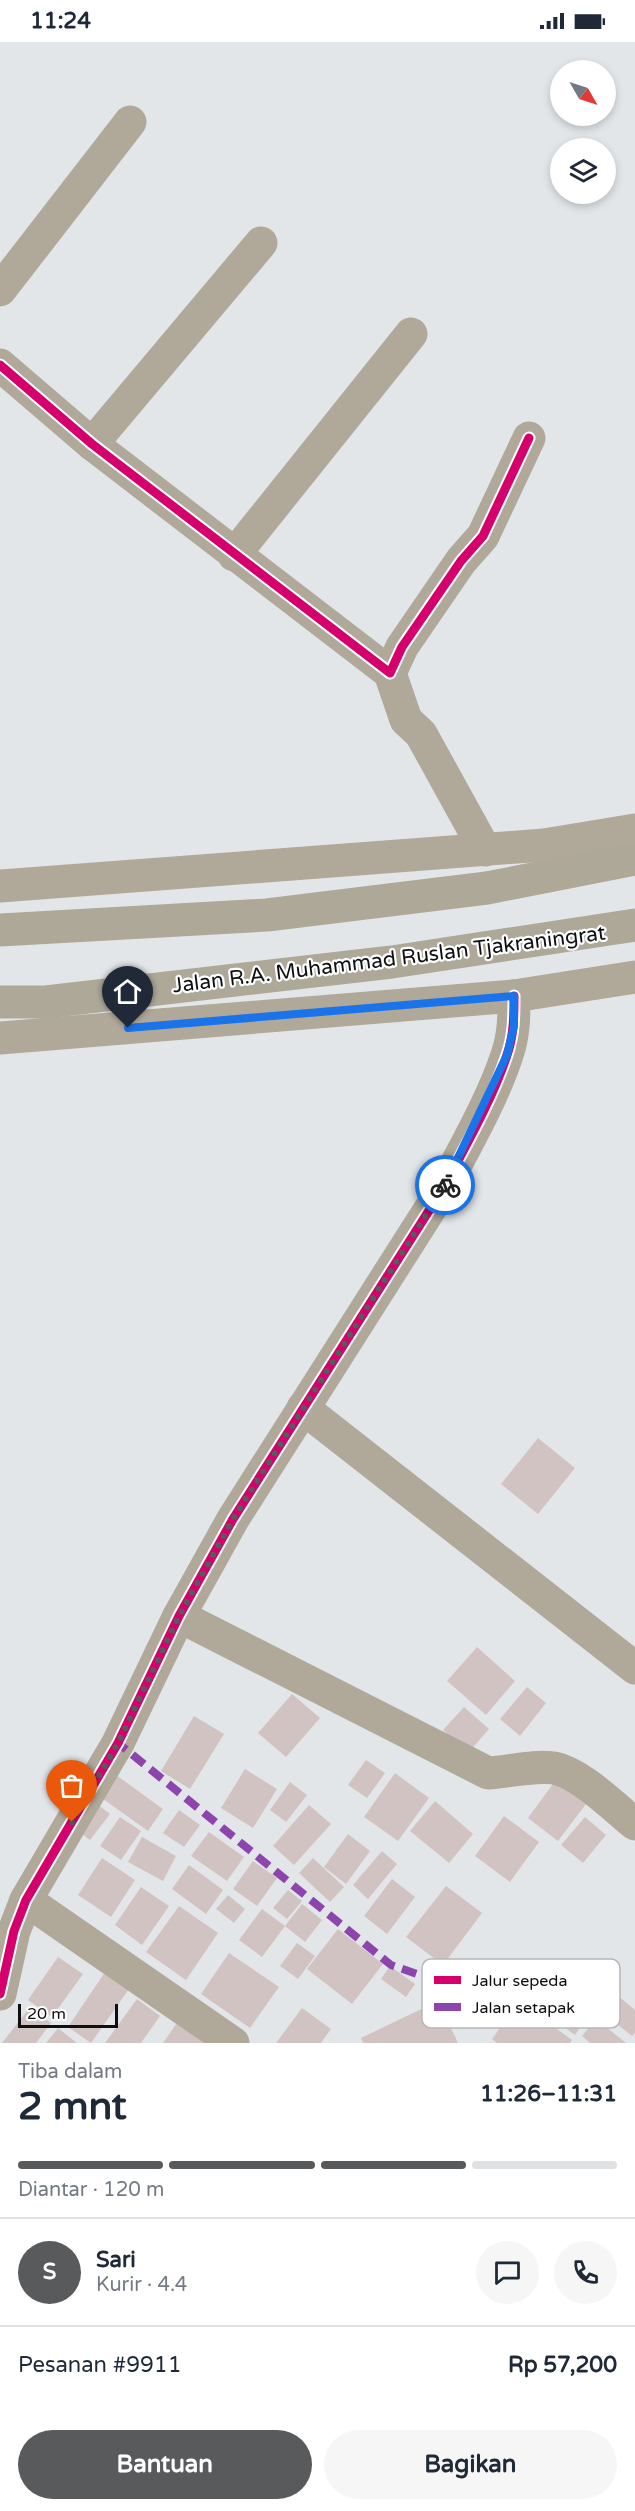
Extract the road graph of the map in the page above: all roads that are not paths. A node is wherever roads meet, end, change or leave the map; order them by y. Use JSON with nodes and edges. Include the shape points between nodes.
{"nodes":[{"id":1,"x":130,"y":123,"type":"dead end"},
{"id":2,"x":261,"y":243,"type":"dead end"},
{"id":3,"x":0,"y":290,"type":"edge"},
{"id":4,"x":411,"y":334,"type":"dead end"},
{"id":5,"x":0,"y":365,"type":"edge"},
{"id":6,"x":529,"y":438,"type":"dead end"},
{"id":7,"x":92,"y":444,"type":"junction"},
{"id":8,"x":234,"y":555,"type":"junction"},
{"id":9,"x":390,"y":673,"type":"junction"},
{"id":10,"x":635,"y":830,"type":"edge"},
{"id":11,"x":485,"y":850,"type":"junction"},
{"id":12,"x":635,"y":859,"type":"edge"},
{"id":13,"x":0,"y":886,"type":"edge"},
{"id":14,"x":635,"y":925,"type":"edge"},
{"id":15,"x":0,"y":930,"type":"edge"},
{"id":16,"x":635,"y":977,"type":"edge"},
{"id":17,"x":514,"y":996,"type":"junction"},
{"id":18,"x":0,"y":1002,"type":"edge"},
{"id":19,"x":0,"y":1038,"type":"edge"},
{"id":20,"x":303,"y":1408,"type":"junction"},
{"id":21,"x":179,"y":1616,"type":"junction"},
{"id":22,"x":635,"y":1668,"type":"edge"},
{"id":23,"x":635,"y":1824,"type":"edge"},
{"id":24,"x":26,"y":1900,"type":"junction"},
{"id":25,"x":0,"y":1994,"type":"edge"},
{"id":26,"x":233,"y":2043,"type":"edge"}],
"edges":[{"from":1,"to":3,"type":"street"},
{"from":2,"to":7,"type":"street"},
{"from":4,"to":8,"type":"street"},
{"from":5,"to":7,"type":"street"},
{"from":6,"to":9,"type":"street","via":[[483,536],[461,561],[402,647]]},
{"from":7,"to":8,"type":"street"},
{"from":8,"to":9,"type":"street"},
{"from":9,"to":11,"type":"street","via":[[406,720],[421,734]]},
{"from":10,"to":11,"type":"street"},
{"from":11,"to":13,"type":"street"},
{"from":12,"to":15,"type":"highway","via":[[487,888],[267,915]]},
{"from":14,"to":18,"type":"highway","name":"Jalan R.A. Muhammad Ruslan Tjakraningrat","via":[[392,962],[46,1002]]},
{"from":16,"to":17,"type":"street","name":"Jalan R.A. Muhammad Ruslan Tjakraningrat"},
{"from":17,"to":19,"type":"street","name":"Jalan R.A. Muhammad Ruslan Tjakraningrat"},
{"from":17,"to":20,"type":"street","via":[[514,1026],[507,1055],[467,1143],[444,1187]]},
{"from":20,"to":21,"type":"street","via":[[233,1519]]},
{"from":20,"to":22,"type":"street"},
{"from":21,"to":23,"type":"street","via":[[488,1773],[537,1768],[568,1772]]},
{"from":21,"to":24,"type":"street","via":[[118,1743]]},
{"from":24,"to":25,"type":"street","via":[[14,1931]]},
{"from":24,"to":26,"type":"street"}]}
